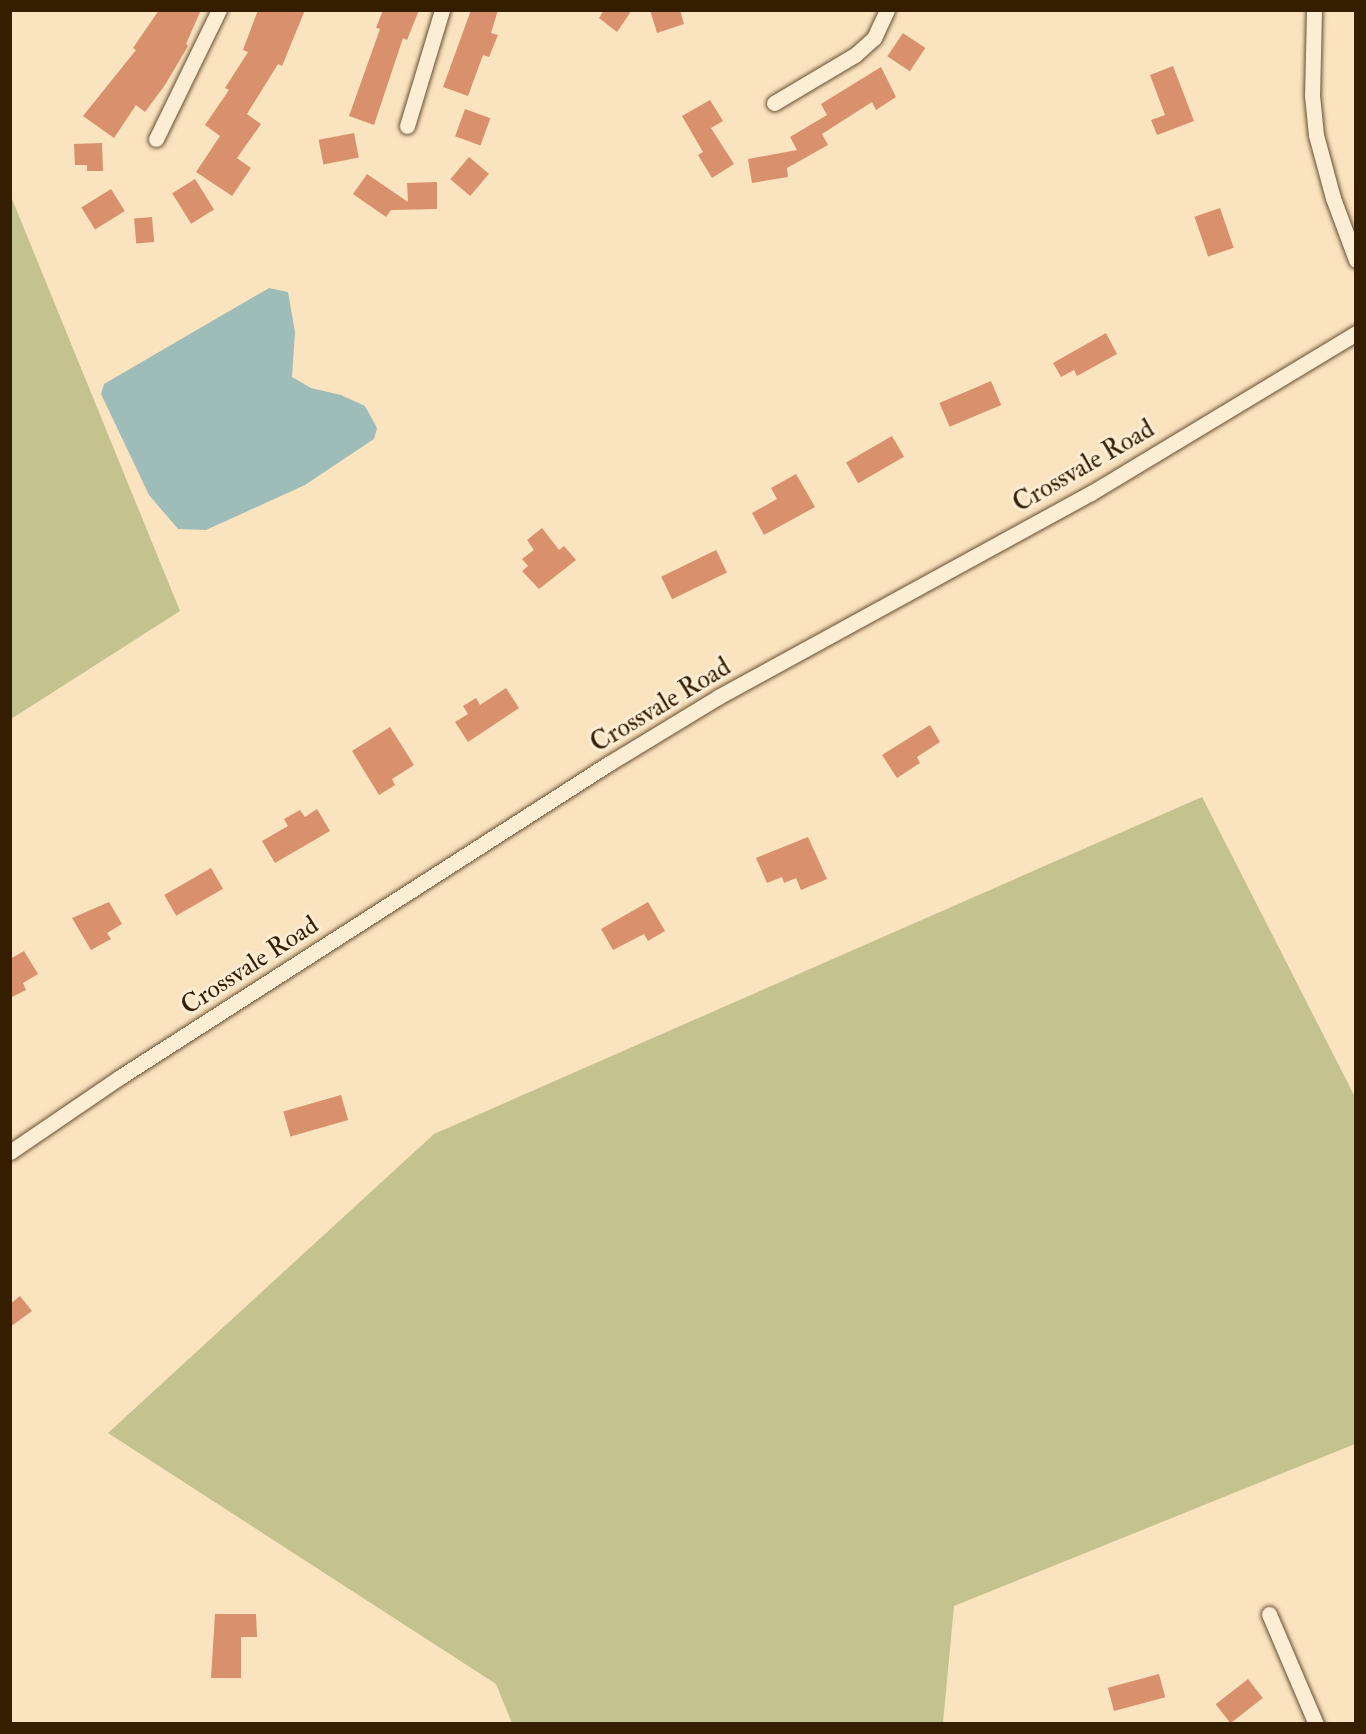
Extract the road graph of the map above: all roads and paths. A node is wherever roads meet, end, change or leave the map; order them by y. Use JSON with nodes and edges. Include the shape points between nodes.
{"nodes":[{"id":1,"x":219,"y":10,"type":"edge"},
{"id":2,"x":442,"y":10,"type":"edge"},
{"id":3,"x":887,"y":10,"type":"edge"},
{"id":4,"x":1314,"y":10,"type":"edge"},
{"id":5,"x":774,"y":103,"type":"dead end"},
{"id":6,"x":406,"y":126,"type":"dead end"},
{"id":7,"x":156,"y":139,"type":"dead end"},
{"id":8,"x":1356,"y":260,"type":"edge"},
{"id":9,"x":1356,"y":333,"type":"edge"},
{"id":10,"x":10,"y":1152,"type":"edge"},
{"id":11,"x":1269,"y":1614,"type":"dead end"},
{"id":12,"x":1316,"y":1724,"type":"edge"}],
"edges":[{"from":1,"to":7,"type":"street"},
{"from":2,"to":6,"type":"street"},
{"from":3,"to":5,"type":"street","via":[[874,38],[855,55]]},
{"from":4,"to":8,"type":"street","via":[[1312,95],[1316,135],[1333,198]]},
{"from":9,"to":10,"type":"street","name":"Crossvale Road","via":[[1091,493],[737,687],[608,764]]},
{"from":11,"to":12,"type":"street"}]}
